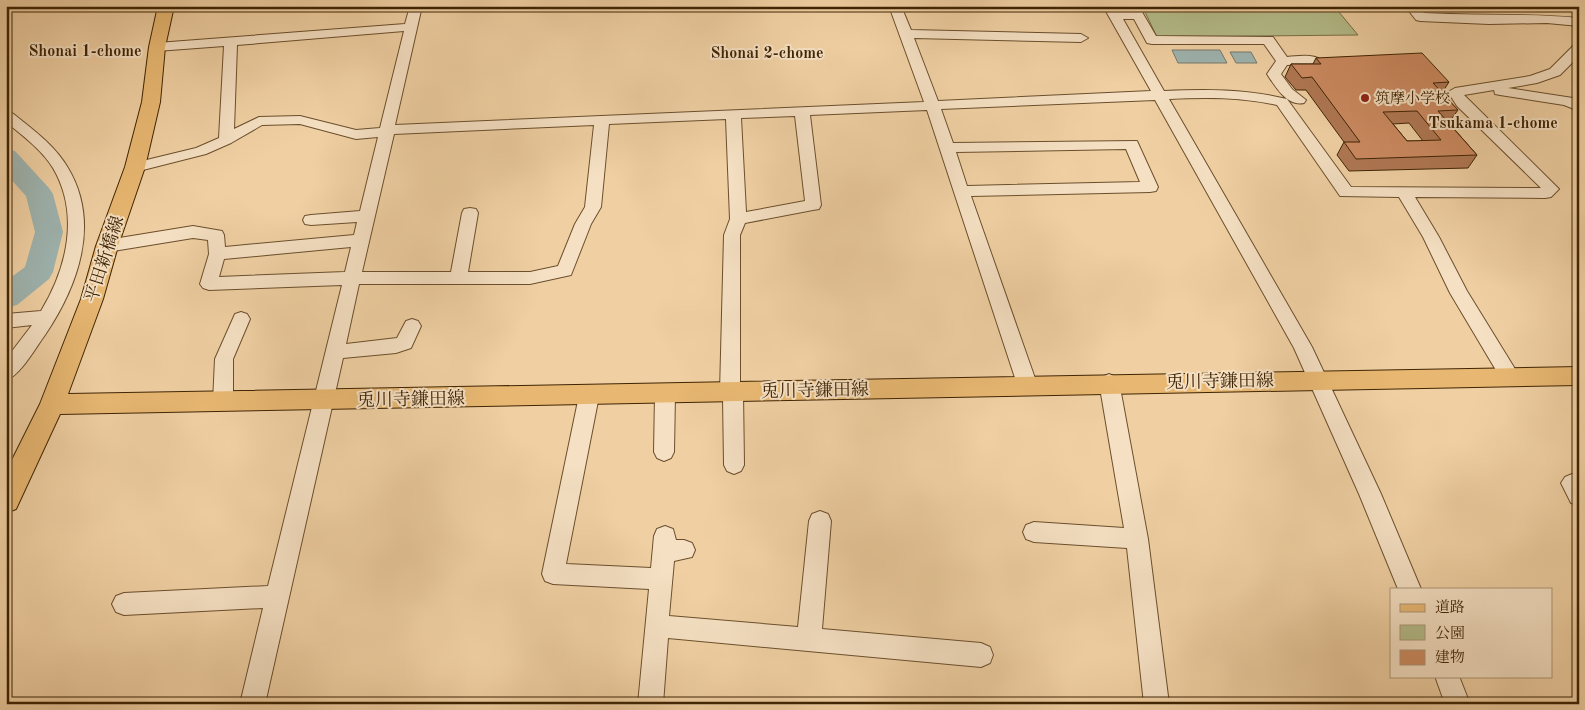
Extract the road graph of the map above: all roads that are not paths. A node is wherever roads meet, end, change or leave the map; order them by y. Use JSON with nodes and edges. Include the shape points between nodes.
{"nodes":[{"id":1,"x":166,"y":6,"type":"edge"},
{"id":2,"x":416,"y":6,"type":"edge"},
{"id":3,"x":895,"y":6,"type":"edge"},
{"id":4,"x":1411,"y":6,"type":"edge"},
{"id":5,"x":1476,"y":6,"type":"edge"},
{"id":6,"x":1112,"y":11,"type":"edge"},
{"id":7,"x":1489,"y":20,"type":"junction"},
{"id":8,"x":1579,"y":22,"type":"edge"},
{"id":9,"x":411,"y":27,"type":"junction"},
{"id":10,"x":905,"y":34,"type":"junction"},
{"id":11,"x":1081,"y":38,"type":"dead end"},
{"id":12,"x":231,"y":40,"type":"junction"},
{"id":13,"x":157,"y":46,"type":"junction"},
{"id":14,"x":1579,"y":48,"type":"edge"},
{"id":15,"x":1282,"y":61,"type":"junction"},
{"id":16,"x":1318,"y":63,"type":"edge"},
{"id":17,"x":1477,"y":88,"type":"junction"},
{"id":18,"x":1160,"y":95,"type":"junction"},
{"id":19,"x":1299,"y":100,"type":"dead end"},
{"id":20,"x":932,"y":105,"type":"junction"},
{"id":21,"x":1579,"y":107,"type":"edge"},
{"id":22,"x":802,"y":110,"type":"junction"},
{"id":23,"x":733,"y":113,"type":"junction"},
{"id":24,"x":6,"y":115,"type":"edge"},
{"id":25,"x":602,"y":120,"type":"junction"},
{"id":26,"x":388,"y":131,"type":"junction"},
{"id":27,"x":226,"y":140,"type":"junction"},
{"id":28,"x":946,"y":148,"type":"junction"},
{"id":29,"x":135,"y":167,"type":"junction"},
{"id":30,"x":961,"y":191,"type":"junction"},
{"id":31,"x":1404,"y":193,"type":"junction"},
{"id":32,"x":470,"y":213,"type":"dead end"},
{"id":33,"x":368,"y":216,"type":"junction"},
{"id":34,"x":738,"y":219,"type":"junction"},
{"id":35,"x":311,"y":220,"type":"dead end"},
{"id":36,"x":362,"y":240,"type":"junction"},
{"id":37,"x":109,"y":243,"type":"junction"},
{"id":38,"x":75,"y":248,"type":"junction"},
{"id":39,"x":216,"y":254,"type":"junction"},
{"id":40,"x":352,"y":278,"type":"junction"},
{"id":41,"x":458,"y":278,"type":"junction"},
{"id":42,"x":44,"y":317,"type":"junction"},
{"id":43,"x":6,"y":321,"type":"edge"},
{"id":44,"x":412,"y":326,"type":"dead end"},
{"id":45,"x":244,"y":327,"type":"dead end"},
{"id":46,"x":335,"y":352,"type":"junction"},
{"id":47,"x":6,"y":373,"type":"edge"},
{"id":48,"x":1579,"y":376,"type":"edge"},
{"id":49,"x":1510,"y":377,"type":"junction"},
{"id":50,"x":1318,"y":380,"type":"junction"},
{"id":51,"x":1109,"y":382,"type":"junction"},
{"id":52,"x":1027,"y":384,"type":"junction"},
{"id":53,"x":732,"y":392,"type":"junction"},
{"id":54,"x":665,"y":394,"type":"junction"},
{"id":55,"x":589,"y":396,"type":"junction"},
{"id":56,"x":323,"y":401,"type":"junction"},
{"id":57,"x":223,"y":402,"type":"junction"},
{"id":58,"x":52,"y":404,"type":"junction"},
{"id":59,"x":664,"y":452,"type":"dead end"},
{"id":60,"x":734,"y":465,"type":"dead end"},
{"id":61,"x":1579,"y":483,"type":"edge"},
{"id":62,"x":1579,"y":496,"type":"edge"},
{"id":63,"x":6,"y":501,"type":"edge"},
{"id":64,"x":820,"y":521,"type":"dead end"},
{"id":65,"x":1034,"y":532,"type":"dead end"},
{"id":66,"x":1137,"y":539,"type":"junction"},
{"id":67,"x":671,"y":546,"type":"dead end"},
{"id":68,"x":661,"y":579,"type":"junction"},
{"id":69,"x":1410,"y":588,"type":"edge"},
{"id":70,"x":277,"y":596,"type":"junction"},
{"id":71,"x":124,"y":604,"type":"dead end"},
{"id":72,"x":657,"y":626,"type":"junction"},
{"id":73,"x":809,"y":640,"type":"junction"},
{"id":74,"x":981,"y":655,"type":"dead end"},
{"id":75,"x":1448,"y":678,"type":"edge"},
{"id":76,"x":252,"y":704,"type":"edge"},
{"id":77,"x":650,"y":704,"type":"edge"},
{"id":78,"x":1157,"y":704,"type":"edge"},
{"id":79,"x":1458,"y":704,"type":"edge"}],
"edges":[{"from":1,"to":13,"type":"main road","name":"平田新橋線"},
{"from":2,"to":9,"type":"street"},
{"from":3,"to":10,"type":"street"},
{"from":4,"to":7,"type":"street","via":[[1420,17]]},
{"from":5,"to":7,"type":"street"},
{"from":6,"to":15,"type":"lane","via":[[1138,15],[1152,40],[1268,40]]},
{"from":6,"to":18,"type":"street"},
{"from":7,"to":8,"type":"street"},
{"from":9,"to":12,"type":"street"},
{"from":9,"to":26,"type":"street"},
{"from":10,"to":11,"type":"street"},
{"from":10,"to":20,"type":"street"},
{"from":12,"to":13,"type":"street"},
{"from":12,"to":27,"type":"street"},
{"from":13,"to":29,"type":"main road","name":"平田新橋線","via":[[151,102]]},
{"from":14,"to":17,"type":"street","via":[[1555,72],[1532,80]]},
{"from":15,"to":16,"type":"street"},
{"from":15,"to":19,"type":"street","via":[[1274,74],[1287,92]]},
{"from":17,"to":21,"type":"street","via":[[1568,101]]},
{"from":17,"to":31,"type":"street","via":[[1455,92],[1462,103],[1551,189],[1545,193]]},
{"from":18,"to":20,"type":"street"},
{"from":18,"to":31,"type":"street","via":[[1210,93],[1282,102],[1346,192]]},
{"from":18,"to":50,"type":"street","via":[[1290,323]]},
{"from":20,"to":22,"type":"street"},
{"from":20,"to":28,"type":"street"},
{"from":22,"to":23,"type":"street"},
{"from":22,"to":34,"type":"street","via":[[813,205]]},
{"from":23,"to":25,"type":"street"},
{"from":23,"to":34,"type":"street"},
{"from":24,"to":38,"type":"street","via":[[30,135],[60,168],[72,192],[76,210]]},
{"from":25,"to":26,"type":"street"},
{"from":25,"to":41,"type":"street","via":[[593,206],[565,271],[530,278]]},
{"from":26,"to":27,"type":"street","via":[[356,135],[300,120],[259,121]]},
{"from":26,"to":33,"type":"street"},
{"from":27,"to":29,"type":"street","via":[[201,151]]},
{"from":28,"to":30,"type":"street"},
{"from":28,"to":30,"type":"street","via":[[1132,144],[1150,187]]},
{"from":29,"to":37,"type":"main road","name":"平田新橋線"},
{"from":30,"to":52,"type":"street"},
{"from":31,"to":49,"type":"street"},
{"from":32,"to":41,"type":"street"},
{"from":33,"to":35,"type":"lane"},
{"from":33,"to":36,"type":"street"},
{"from":34,"to":53,"type":"street","via":[[732,235]]},
{"from":36,"to":39,"type":"street"},
{"from":36,"to":40,"type":"street"},
{"from":37,"to":38,"type":"street"},
{"from":37,"to":39,"type":"street","via":[[193,232],[216,235]]},
{"from":37,"to":58,"type":"main road","name":"平田新橋線","via":[[92,299]]},
{"from":38,"to":42,"type":"street","via":[[70,274]]},
{"from":39,"to":40,"type":"street","via":[[210,284]]},
{"from":40,"to":41,"type":"street"},
{"from":40,"to":46,"type":"street"},
{"from":42,"to":43,"type":"street"},
{"from":42,"to":47,"type":"street"},
{"from":44,"to":46,"type":"street","via":[[404,343],[396,346]]},
{"from":45,"to":57,"type":"street","via":[[224,359]]},
{"from":46,"to":56,"type":"street"},
{"from":48,"to":49,"type":"main road","name":"兎川寺鎌田線"},
{"from":49,"to":50,"type":"main road","name":"兎川寺鎌田線"},
{"from":50,"to":51,"type":"main road","name":"兎川寺鎌田線"},
{"from":50,"to":69,"type":"street"},
{"from":51,"to":52,"type":"main road","name":"兎川寺鎌田線"},
{"from":51,"to":66,"type":"street"},
{"from":52,"to":53,"type":"main road","name":"兎川寺鎌田線"},
{"from":53,"to":54,"type":"main road","name":"兎川寺鎌田線"},
{"from":53,"to":60,"type":"street"},
{"from":54,"to":55,"type":"main road","name":"兎川寺鎌田線"},
{"from":54,"to":59,"type":"street"},
{"from":55,"to":56,"type":"main road","name":"兎川寺鎌田線"},
{"from":55,"to":68,"type":"street","via":[[553,574]]},
{"from":56,"to":57,"type":"main road","name":"兎川寺鎌田線"},
{"from":56,"to":70,"type":"street"},
{"from":57,"to":58,"type":"main road","name":"兎川寺鎌田線"},
{"from":58,"to":63,"type":"main road","name":"平田新橋線"},
{"from":61,"to":62,"type":"street","via":[[1572,483]]},
{"from":64,"to":73,"type":"street"},
{"from":65,"to":66,"type":"street"},
{"from":66,"to":78,"type":"street"},
{"from":67,"to":68,"type":"lane"},
{"from":68,"to":72,"type":"street"},
{"from":70,"to":71,"type":"street"},
{"from":70,"to":76,"type":"street"},
{"from":72,"to":73,"type":"lane"},
{"from":72,"to":77,"type":"street"},
{"from":73,"to":74,"type":"lane"},
{"from":75,"to":79,"type":"street"}]}
